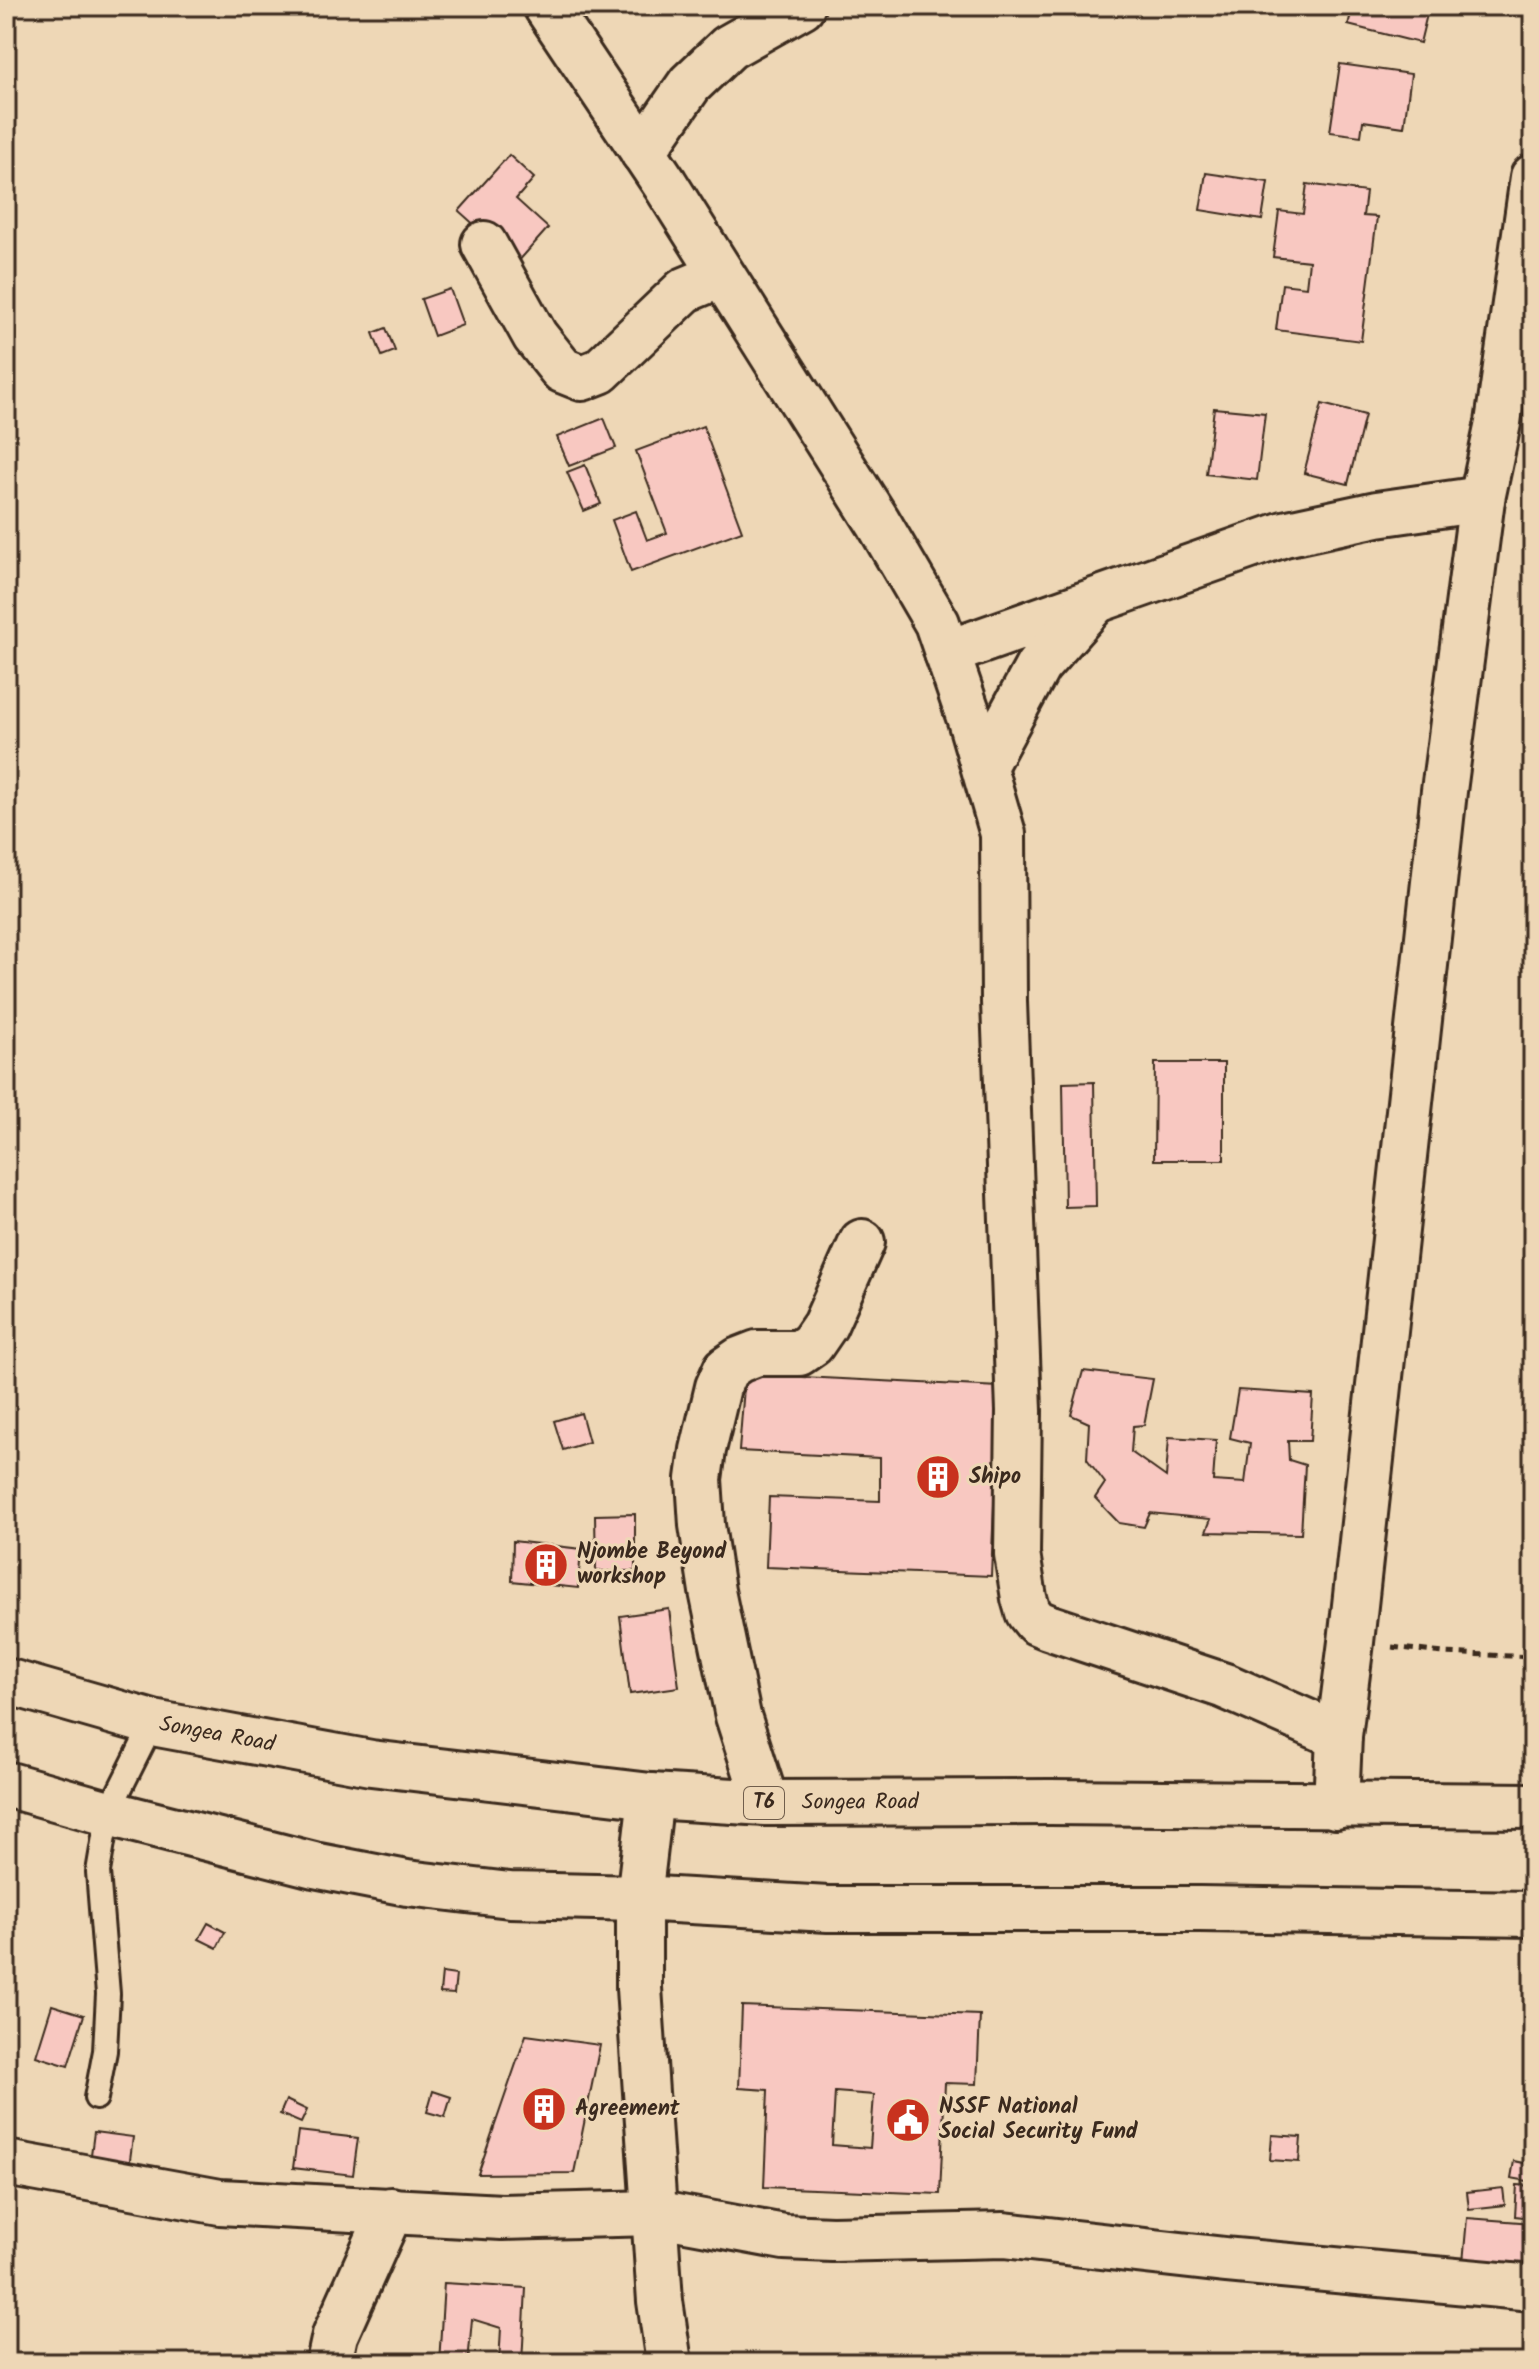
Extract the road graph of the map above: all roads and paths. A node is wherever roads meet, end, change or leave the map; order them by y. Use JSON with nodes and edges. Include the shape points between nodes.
{"nodes":[{"id":1,"x":546,"y":6,"type":"edge"},
{"id":2,"x":802,"y":6,"type":"edge"},
{"id":3,"x":643,"y":152,"type":"junction"},
{"id":4,"x":1533,"y":177,"type":"edge"},
{"id":5,"x":484,"y":244,"type":"dead end"},
{"id":6,"x":721,"y":275,"type":"junction"},
{"id":7,"x":1482,"y":499,"type":"junction"},
{"id":8,"x":1093,"y":603,"type":"junction"},
{"id":9,"x":947,"y":653,"type":"junction"},
{"id":10,"x":984,"y":766,"type":"junction"},
{"id":11,"x":862,"y":1242,"type":"dead end"},
{"id":12,"x":1351,"y":1642,"type":"junction"},
{"id":13,"x":1533,"y":1657,"type":"edge"},
{"id":14,"x":6,"y":1681,"type":"edge"},
{"id":15,"x":153,"y":1723,"type":"junction"},
{"id":16,"x":1339,"y":1736,"type":"junction"},
{"id":17,"x":6,"y":1784,"type":"edge"},
{"id":18,"x":651,"y":1796,"type":"junction"},
{"id":19,"x":766,"y":1803,"type":"junction"},
{"id":20,"x":1336,"y":1806,"type":"junction"},
{"id":21,"x":1533,"y":1806,"type":"edge"},
{"id":22,"x":108,"y":1813,"type":"junction"},
{"id":23,"x":639,"y":1898,"type":"junction"},
{"id":24,"x":1533,"y":1914,"type":"edge"},
{"id":25,"x":96,"y":2098,"type":"dead end"},
{"id":26,"x":6,"y":2163,"type":"edge"},
{"id":27,"x":391,"y":2210,"type":"junction"},
{"id":28,"x":654,"y":2213,"type":"junction"},
{"id":29,"x":1533,"y":2288,"type":"edge"},
{"id":30,"x":329,"y":2363,"type":"edge"},
{"id":31,"x":669,"y":2363,"type":"edge"}],
"edges":[{"from":1,"to":3,"type":"main road"},
{"from":2,"to":3,"type":"main road","via":[[729,47],[690,84]]},
{"from":3,"to":6,"type":"main road"},
{"from":4,"to":7,"type":"main road"},
{"from":5,"to":6,"type":"main road","via":[[535,336],[562,370],[582,378],[600,371],[685,290]]},
{"from":6,"to":9,"type":"main road","via":[[878,522],[937,623]]},
{"from":7,"to":8,"type":"main road","via":[[1284,534]]},
{"from":7,"to":12,"type":"main road","via":[[1444,791]]},
{"from":8,"to":9,"type":"main road"},
{"from":8,"to":10,"type":"main road","via":[[1038,666]]},
{"from":9,"to":10,"type":"main road"},
{"from":10,"to":16,"type":"main road","via":[[1003,834],[1019,1411],[1017,1554],[1028,1612],[1048,1627],[1225,1686]]},
{"from":11,"to":19,"type":"main road","via":[[812,1344],[799,1353],[757,1353],[726,1369],[703,1450],[702,1525],[719,1630],[738,1716]]},
{"from":12,"to":13,"type":"path"},
{"from":12,"to":16,"type":"main road"},
{"from":14,"to":15,"type":"main road","name":"Songea Road","number":"T6"},
{"from":15,"to":18,"type":"main road","name":"Songea Road","number":"T6","via":[[371,1763]]},
{"from":15,"to":22,"type":"lane"},
{"from":16,"to":20,"type":"main road"},
{"from":17,"to":22,"type":"main road"},
{"from":18,"to":19,"type":"main road","name":"Songea Road","number":"T6"},
{"from":18,"to":23,"type":"main road"},
{"from":19,"to":20,"type":"main road","name":"Songea Road","number":"T6"},
{"from":20,"to":21,"type":"main road","name":"Songea Road","number":"T6"},
{"from":22,"to":23,"type":"main road","via":[[407,1883],[510,1895]]},
{"from":22,"to":25,"type":"lane","via":[[98,1872],[108,1994]]},
{"from":23,"to":24,"type":"main road","via":[[828,1909]]},
{"from":23,"to":28,"type":"main road","via":[[639,1988]]},
{"from":26,"to":27,"type":"main road","via":[[220,2202]]},
{"from":27,"to":28,"type":"main road","via":[[502,2217]]},
{"from":27,"to":30,"type":"main road","via":[[335,2335]]},
{"from":28,"to":29,"type":"main road","via":[[784,2237],[1004,2235]]},
{"from":28,"to":31,"type":"main road"}]}
